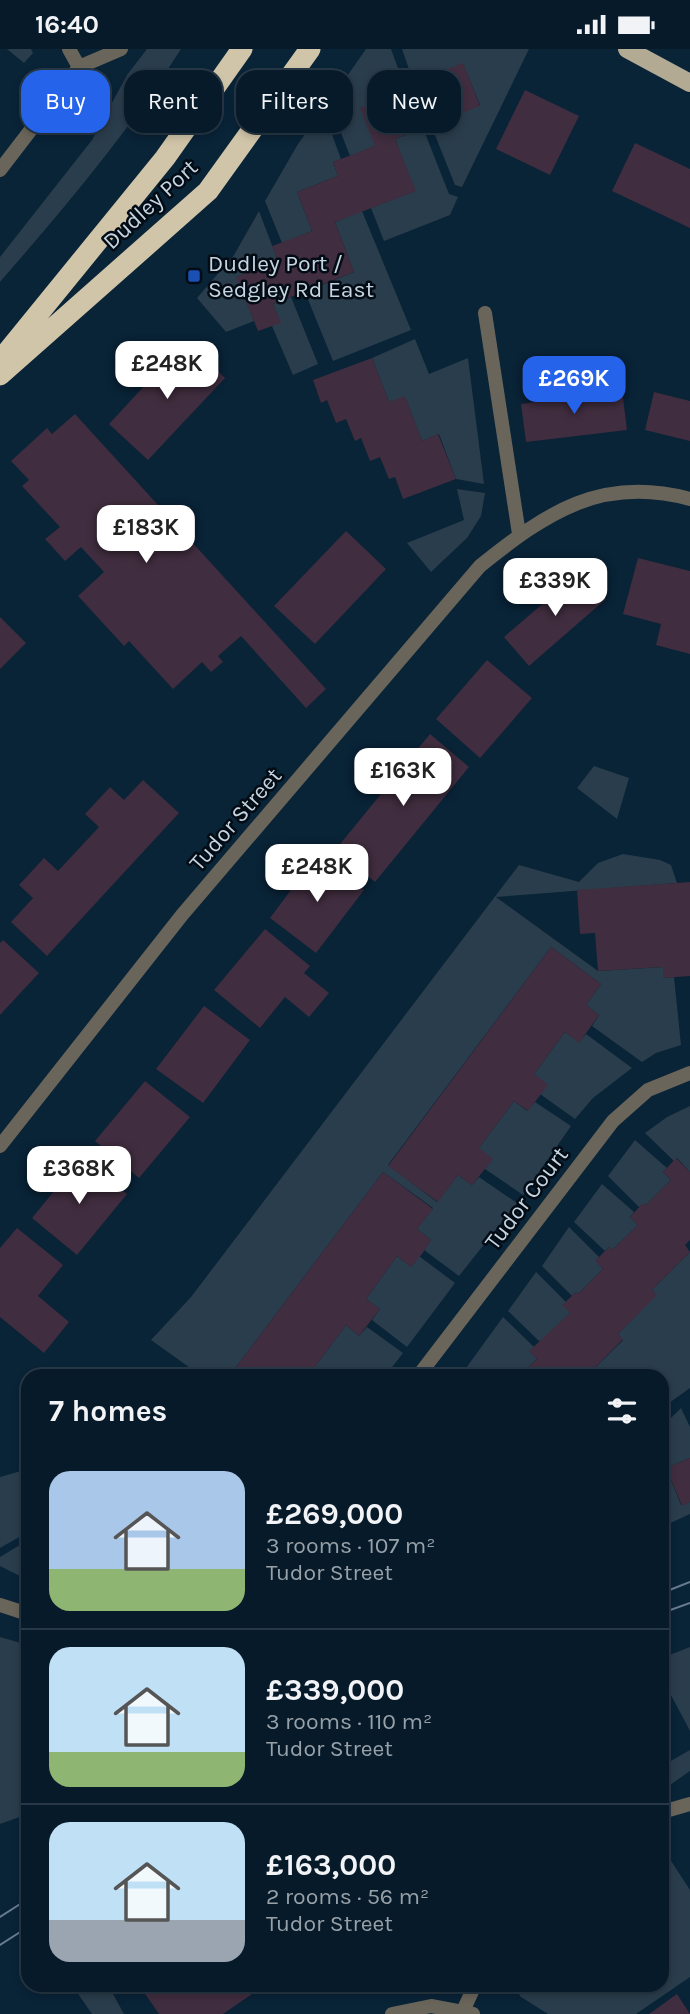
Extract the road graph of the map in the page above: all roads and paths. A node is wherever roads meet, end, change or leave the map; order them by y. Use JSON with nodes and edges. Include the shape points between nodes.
{"nodes":[{"id":1,"x":69,"y":49,"type":"edge"},
{"id":2,"x":121,"y":49,"type":"edge"},
{"id":3,"x":242,"y":49,"type":"edge"},
{"id":4,"x":310,"y":49,"type":"edge"},
{"id":5,"x":627,"y":49,"type":"edge"},
{"id":6,"x":79,"y":67,"type":"junction"},
{"id":7,"x":690,"y":83,"type":"edge"},
{"id":8,"x":0,"y":169,"type":"edge"},
{"id":9,"x":485,"y":313,"type":"dead end"},
{"id":10,"x":0,"y":361,"type":"edge"},
{"id":11,"x":0,"y":375,"type":"edge"},
{"id":12,"x":690,"y":499,"type":"edge"},
{"id":13,"x":519,"y":534,"type":"junction"},
{"id":14,"x":690,"y":1073,"type":"edge"},
{"id":15,"x":0,"y":1146,"type":"edge"},
{"id":16,"x":424,"y":1369,"type":"edge"},
{"id":17,"x":0,"y":1605,"type":"edge"},
{"id":18,"x":21,"y":1612,"type":"edge"},
{"id":19,"x":690,"y":1804,"type":"edge"},
{"id":20,"x":669,"y":1810,"type":"edge"},
{"id":21,"x":473,"y":1992,"type":"edge"},
{"id":22,"x":468,"y":2013,"type":"edge"},
{"id":23,"x":392,"y":2014,"type":"edge"}],
"edges":[{"from":1,"to":6,"type":"street"},
{"from":2,"to":6,"type":"street"},
{"from":3,"to":10,"type":"highway","name":"Dudley Port","via":[[165,158]]},
{"from":4,"to":11,"type":"highway","name":"Dudley Port","via":[[208,191]]},
{"from":5,"to":7,"type":"main road"},
{"from":6,"to":8,"type":"street"},
{"from":9,"to":13,"type":"street"},
{"from":12,"to":13,"type":"street","name":"Tudor Street","via":[[631,492],[598,497],[562,508]]},
{"from":13,"to":15,"type":"street","name":"Tudor Street","via":[[480,566],[182,915]]},
{"from":14,"to":16,"type":"street","name":"Tudor Court","via":[[648,1090],[613,1121]]},
{"from":17,"to":18,"type":"street"},
{"from":19,"to":20,"type":"street"},
{"from":21,"to":22,"type":"street"},
{"from":22,"to":23,"type":"street","via":[[431,2006]]}]}
